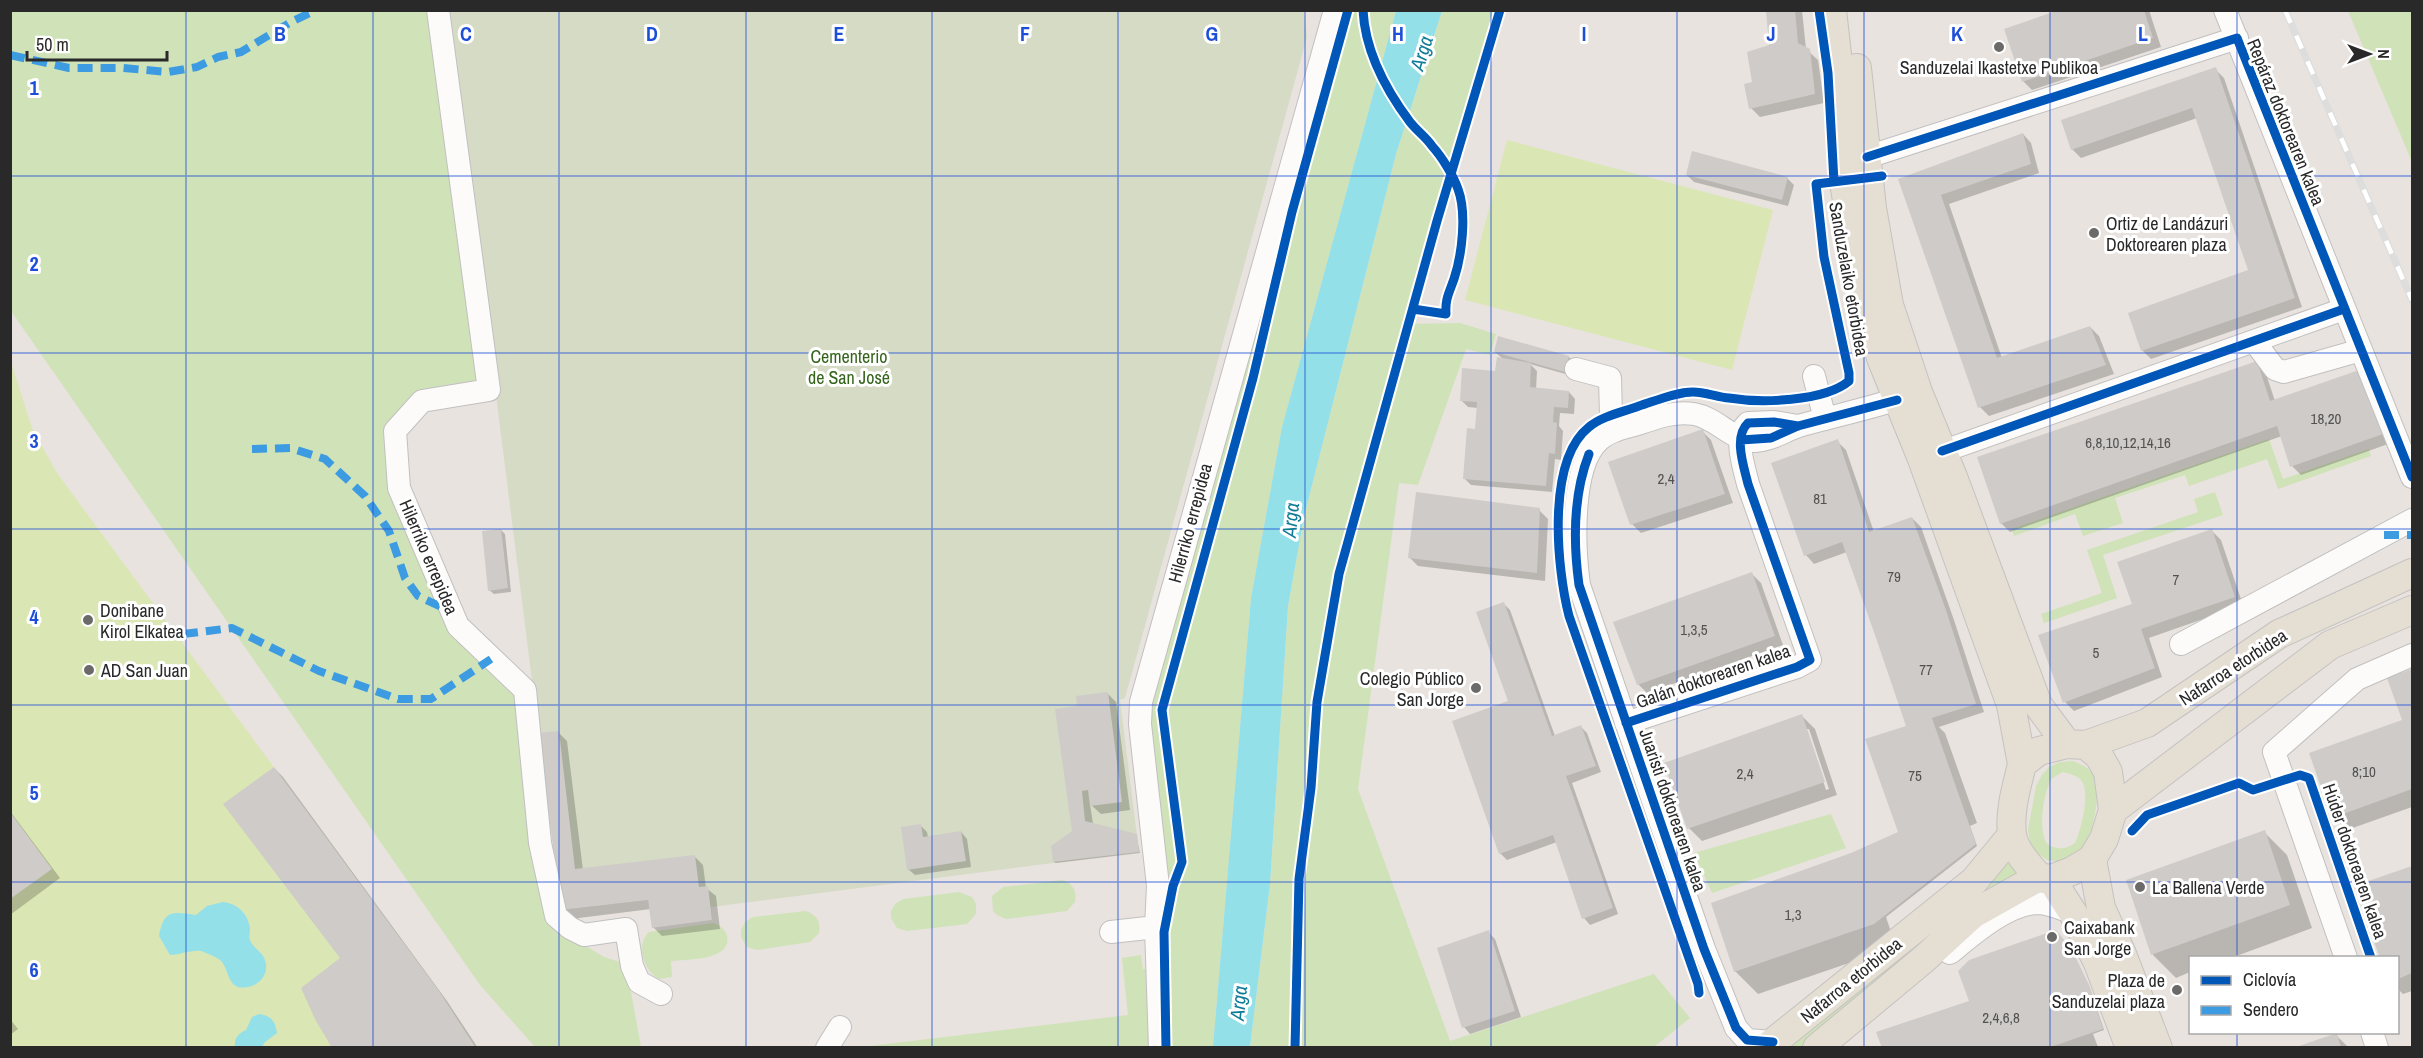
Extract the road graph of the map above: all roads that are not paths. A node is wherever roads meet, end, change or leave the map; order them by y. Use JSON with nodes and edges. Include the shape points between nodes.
{"nodes":[{"id":1,"x":438,"y":10,"type":"edge"},
{"id":2,"x":1335,"y":10,"type":"edge"},
{"id":3,"x":1832,"y":10,"type":"edge"},
{"id":4,"x":1851,"y":10,"type":"edge"},
{"id":5,"x":2225,"y":10,"type":"edge"},
{"id":6,"x":2237,"y":38,"type":"junction"},
{"id":7,"x":1867,"y":157,"type":"junction"},
{"id":8,"x":2344,"y":309,"type":"junction"},
{"id":9,"x":2254,"y":341,"type":"junction"},
{"id":10,"x":2361,"y":350,"type":"junction"},
{"id":11,"x":1576,"y":369,"type":"dead end"},
{"id":12,"x":1814,"y":376,"type":"dead end"},
{"id":13,"x":1907,"y":396,"type":"junction"},
{"id":14,"x":1825,"y":419,"type":"junction"},
{"id":15,"x":1615,"y":431,"type":"junction"},
{"id":16,"x":1741,"y":440,"type":"junction"},
{"id":17,"x":1932,"y":455,"type":"junction"},
{"id":18,"x":2412,"y":477,"type":"edge"},
{"id":19,"x":2412,"y":520,"type":"edge"},
{"id":20,"x":2412,"y":573,"type":"edge"},
{"id":21,"x":2412,"y":610,"type":"edge"},
{"id":22,"x":2181,"y":644,"type":"dead end"},
{"id":23,"x":2412,"y":656,"type":"edge"},
{"id":24,"x":1626,"y":723,"type":"junction"},
{"id":25,"x":2076,"y":744,"type":"junction"},
{"id":26,"x":2022,"y":764,"type":"junction"},
{"id":27,"x":2113,"y":810,"type":"junction"},
{"id":28,"x":2012,"y":836,"type":"junction"},
{"id":29,"x":2092,"y":859,"type":"junction"},
{"id":30,"x":2045,"y":878,"type":"junction"},
{"id":31,"x":2073,"y":913,"type":"junction"},
{"id":32,"x":1156,"y":927,"type":"junction"},
{"id":33,"x":1112,"y":932,"type":"dead end"},
{"id":34,"x":2346,"y":956,"type":"edge"},
{"id":35,"x":661,"y":994,"type":"dead end"},
{"id":36,"x":1880,"y":996,"type":"junction"},
{"id":37,"x":840,"y":1027,"type":"dead end"},
{"id":38,"x":1770,"y":1045,"type":"edge"},
{"id":39,"x":827,"y":1047,"type":"edge"},
{"id":40,"x":1160,"y":1047,"type":"edge"},
{"id":41,"x":1816,"y":1047,"type":"edge"},
{"id":42,"x":2130,"y":1047,"type":"edge"},
{"id":43,"x":2158,"y":1047,"type":"edge"}],
"edges":[{"from":1,"to":35,"type":"street","name":"Hilerriko errepidea","via":[[489,390],[422,400],[395,431],[399,488],[459,626],[525,690],[540,843],[556,916],[584,935],[626,929],[639,982]]},
{"from":2,"to":32,"type":"street","name":"Hilerriko errepidea","via":[[1141,702],[1140,724],[1158,886]]},
{"from":3,"to":13,"type":"main road","name":"Sanduzelaiko etorbidea","via":[[1841,90],[1843,176],[1861,286],[1878,348]]},
{"from":4,"to":7,"type":"main road","name":"Sanduzelaiko etorbidea"},
{"from":5,"to":6,"type":"street"},
{"from":6,"to":7,"type":"street","name":"Repáraz doktorearen kalea"},
{"from":6,"to":8,"type":"street","name":"Repáraz doktorearen kalea"},
{"from":7,"to":13,"type":"main road","name":"Sanduzelaiko etorbidea","via":[[1888,305]]},
{"from":8,"to":9,"type":"street"},
{"from":8,"to":10,"type":"street","name":"Repáraz doktorearen kalea"},
{"from":9,"to":10,"type":"street","via":[[2275,369],[2284,372]]},
{"from":9,"to":17,"type":"street"},
{"from":10,"to":18,"type":"street","name":"Repáraz doktorearen kalea"},
{"from":11,"to":15,"type":"street","via":[[1610,378]]},
{"from":12,"to":14,"type":"street"},
{"from":13,"to":14,"type":"street"},
{"from":13,"to":17,"type":"main road","name":"Sanduzelaiko etorbidea"},
{"from":14,"to":16,"type":"street","via":[[1798,426],[1754,421],[1744,426]]},
{"from":15,"to":16,"type":"street","via":[[1670,414],[1690,413],[1710,419]]},
{"from":15,"to":24,"type":"street","name":"Juaristi doktorearen kalea","via":[[1599,440],[1582,474],[1575,554],[1579,585]]},
{"from":16,"to":24,"type":"street","name":"Galán doktorearen kalea","via":[[1748,484],[1810,660]]},
{"from":17,"to":25,"type":"main road","name":"Sanduzelaiko etorbidea","via":[[2038,705]]},
{"from":17,"to":26,"type":"main road","name":"Sanduzelaiko etorbidea","via":[[2012,705]]},
{"from":19,"to":22,"type":"street"},
{"from":20,"to":25,"type":"main road","name":"Nafarroa etorbidea","via":[[2279,634],[2147,723]]},
{"from":21,"to":27,"type":"main road","name":"Nafarroa etorbidea","via":[[2330,645]]},
{"from":23,"to":34,"type":"street","via":[[2357,679],[2274,752]]},
{"from":24,"to":38,"type":"street","name":"Juaristi doktorearen kalea","via":[[1704,949],[1736,1028],[1747,1040]]},
{"from":25,"to":26,"type":"main road","via":[[2039,751]]},
{"from":25,"to":27,"type":"main road","via":[[2098,756],[2108,772]]},
{"from":26,"to":28,"type":"main road","via":[[2014,798]]},
{"from":27,"to":29,"type":"main road","via":[[2104,839]]},
{"from":28,"to":30,"type":"main road","via":[[2023,858]]},
{"from":28,"to":38,"type":"main road","name":"Nafarroa etorbidea","via":[[1974,881]]},
{"from":29,"to":30,"type":"main road","via":[[2072,871]]},
{"from":29,"to":43,"type":"main road","via":[[2101,908]]},
{"from":30,"to":31,"type":"main road"},
{"from":30,"to":36,"type":"main road","name":"Nafarroa etorbidea","via":[[1974,914]]},
{"from":31,"to":36,"type":"street","name":"Nafarroa etorbidea","via":[[2036,903],[1995,918],[1913,983]]},
{"from":31,"to":42,"type":"main road","via":[[2098,963]]},
{"from":32,"to":33,"type":"street"},
{"from":32,"to":40,"type":"street","name":"Hilerriko errepidea"},
{"from":36,"to":41,"type":"main road","name":"Nafarroa etorbidea"},
{"from":37,"to":39,"type":"street"}]}
